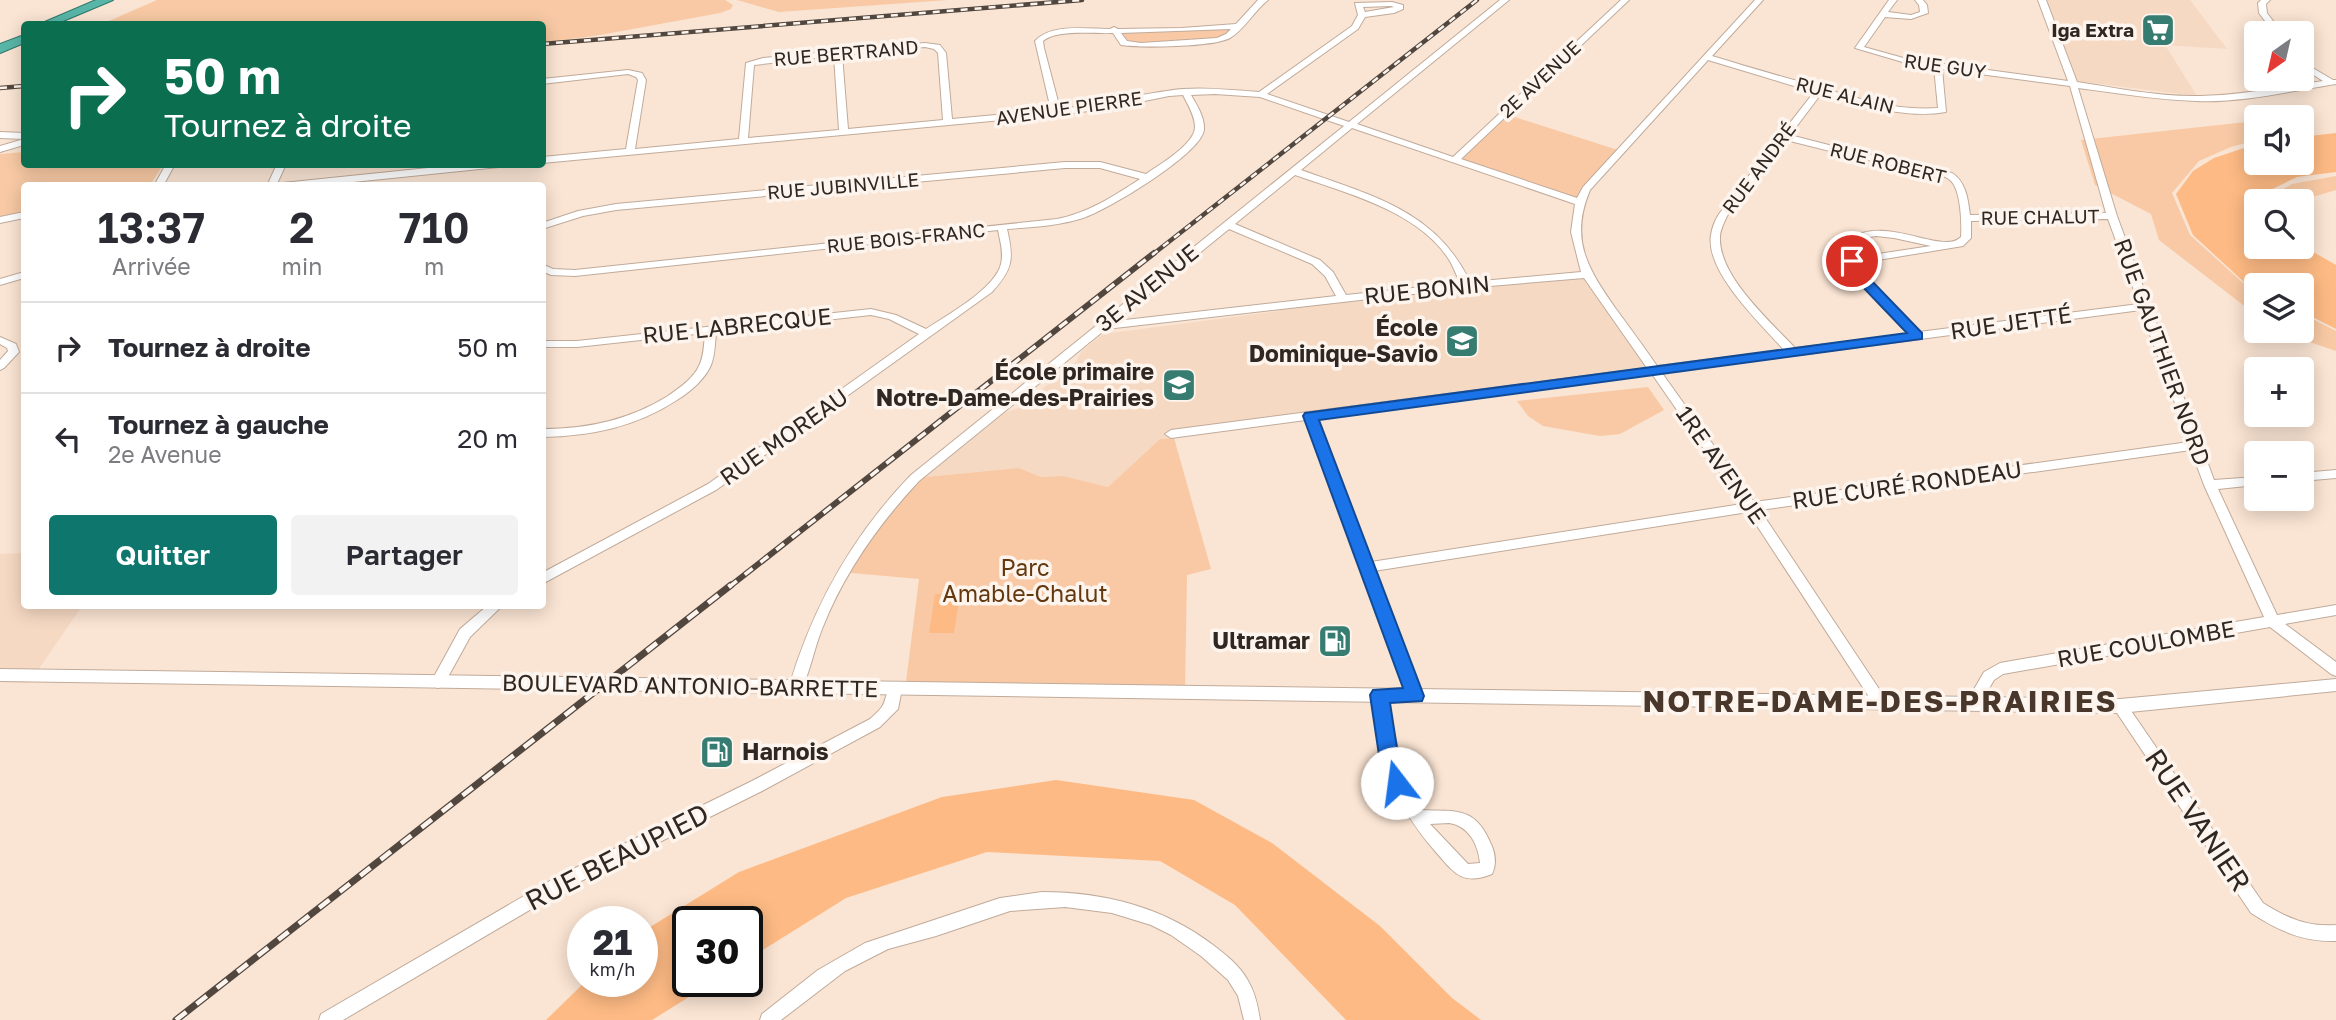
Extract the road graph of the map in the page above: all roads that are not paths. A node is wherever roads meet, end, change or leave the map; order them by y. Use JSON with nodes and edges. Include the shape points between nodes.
{"nodes":[{"id":1,"x":107,"y":0,"type":"edge"},
{"id":2,"x":121,"y":0,"type":"edge"},
{"id":3,"x":1264,"y":0,"type":"edge"},
{"id":4,"x":1505,"y":0,"type":"edge"},
{"id":5,"x":1625,"y":0,"type":"edge"},
{"id":6,"x":1759,"y":0,"type":"edge"},
{"id":7,"x":1893,"y":0,"type":"edge"},
{"id":8,"x":1919,"y":0,"type":"edge"},
{"id":9,"x":2042,"y":0,"type":"edge"},
{"id":10,"x":2266,"y":0,"type":"edge"},
{"id":11,"x":1355,"y":3,"type":"edge"},
{"id":12,"x":1883,"y":14,"type":"junction"},
{"id":13,"x":1362,"y":15,"type":"junction"},
{"id":14,"x":54,"y":21,"type":"edge"},
{"id":15,"x":68,"y":21,"type":"edge"},
{"id":16,"x":2269,"y":21,"type":"edge"},
{"id":17,"x":1238,"y":26,"type":"junction"},
{"id":18,"x":1114,"y":29,"type":"junction"},
{"id":19,"x":21,"y":34,"type":"edge"},
{"id":20,"x":21,"y":40,"type":"edge"},
{"id":21,"x":0,"y":43,"type":"edge"},
{"id":22,"x":0,"y":49,"type":"edge"},
{"id":23,"x":838,"y":53,"type":"junction"},
{"id":24,"x":1705,"y":57,"type":"junction"},
{"id":25,"x":1938,"y":65,"type":"junction"},
{"id":26,"x":2314,"y":71,"type":"edge"},
{"id":27,"x":639,"y":75,"type":"joint"},
{"id":28,"x":546,"y":82,"type":"edge"},
{"id":29,"x":2333,"y":82,"type":"edge"},
{"id":30,"x":2073,"y":83,"type":"junction"},
{"id":31,"x":1820,"y":90,"type":"junction"},
{"id":32,"x":1186,"y":92,"type":"junction"},
{"id":33,"x":1261,"y":95,"type":"junction"},
{"id":34,"x":1055,"y":112,"type":"junction"},
{"id":35,"x":1353,"y":123,"type":"junction"},
{"id":36,"x":948,"y":124,"type":"junction"},
{"id":37,"x":844,"y":132,"type":"junction"},
{"id":38,"x":0,"y":135,"type":"edge"},
{"id":39,"x":21,"y":136,"type":"edge"},
{"id":40,"x":1783,"y":136,"type":"junction"},
{"id":41,"x":743,"y":142,"type":"junction"},
{"id":42,"x":21,"y":143,"type":"edge"},
{"id":43,"x":0,"y":149,"type":"edge"},
{"id":44,"x":630,"y":152,"type":"junction"},
{"id":45,"x":1455,"y":159,"type":"junction"},
{"id":46,"x":546,"y":160,"type":"edge"},
{"id":47,"x":391,"y":168,"type":"edge"},
{"id":48,"x":458,"y":168,"type":"edge"},
{"id":49,"x":1294,"y":171,"type":"junction"},
{"id":50,"x":387,"y":175,"type":"junction"},
{"id":51,"x":1145,"y":177,"type":"junction"},
{"id":52,"x":320,"y":182,"type":"edge"},
{"id":53,"x":384,"y":182,"type":"edge"},
{"id":54,"x":1580,"y":201,"type":"junction"},
{"id":55,"x":21,"y":216,"type":"edge"},
{"id":56,"x":2112,"y":216,"type":"junction"},
{"id":57,"x":1966,"y":218,"type":"junction"},
{"id":58,"x":0,"y":220,"type":"edge"},
{"id":59,"x":1226,"y":224,"type":"junction"},
{"id":60,"x":546,"y":225,"type":"edge"},
{"id":61,"x":1002,"y":228,"type":"junction"},
{"id":62,"x":1949,"y":246,"type":"junction"},
{"id":63,"x":1852,"y":261,"type":"junction"},
{"id":64,"x":546,"y":269,"type":"edge"},
{"id":65,"x":1587,"y":275,"type":"junction"},
{"id":66,"x":21,"y":276,"type":"edge"},
{"id":67,"x":0,"y":282,"type":"edge"},
{"id":68,"x":1466,"y":285,"type":"junction"},
{"id":69,"x":1343,"y":299,"type":"junction"},
{"id":70,"x":2144,"y":306,"type":"junction"},
{"id":71,"x":1100,"y":326,"type":"junction"},
{"id":72,"x":711,"y":330,"type":"junction"},
{"id":73,"x":927,"y":334,"type":"junction"},
{"id":74,"x":1917,"y":336,"type":"junction"},
{"id":75,"x":0,"y":340,"type":"edge"},
{"id":76,"x":546,"y":344,"type":"edge"},
{"id":77,"x":1793,"y":353,"type":"junction"},
{"id":78,"x":0,"y":366,"type":"edge"},
{"id":79,"x":1655,"y":371,"type":"junction"},
{"id":80,"x":1310,"y":416,"type":"junction"},
{"id":81,"x":546,"y":433,"type":"edge"},
{"id":82,"x":1171,"y":434,"type":"dead end"},
{"id":83,"x":2197,"y":444,"type":"junction"},
{"id":84,"x":2336,"y":474,"type":"edge"},
{"id":85,"x":2314,"y":476,"type":"edge"},
{"id":86,"x":2244,"y":482,"type":"edge"},
{"id":87,"x":2210,"y":485,"type":"junction"},
{"id":88,"x":1751,"y":507,"type":"junction"},
{"id":89,"x":1368,"y":567,"type":"junction"},
{"id":90,"x":547,"y":576,"type":"edge"},
{"id":91,"x":492,"y":609,"type":"edge"},
{"id":92,"x":2336,"y":610,"type":"edge"},
{"id":93,"x":2273,"y":622,"type":"junction"},
{"id":94,"x":2336,"y":670,"type":"edge"},
{"id":95,"x":0,"y":675,"type":"edge"},
{"id":96,"x":438,"y":682,"type":"junction"},
{"id":97,"x":2336,"y":685,"type":"edge"},
{"id":98,"x":796,"y":687,"type":"junction"},
{"id":99,"x":895,"y":689,"type":"junction"},
{"id":100,"x":1379,"y":695,"type":"junction"},
{"id":101,"x":1415,"y":696,"type":"junction"},
{"id":102,"x":1880,"y":702,"type":"junction"},
{"id":103,"x":1973,"y":703,"type":"junction"},
{"id":104,"x":2120,"y":706,"type":"junction"},
{"id":105,"x":1415,"y":816,"type":"junction"},
{"id":106,"x":2285,"y":926,"type":"joint"},
{"id":107,"x":2336,"y":933,"type":"edge"},
{"id":108,"x":327,"y":1020,"type":"edge"},
{"id":109,"x":768,"y":1020,"type":"edge"},
{"id":110,"x":1252,"y":1020,"type":"edge"}],
"edges":[{"from":1,"to":14,"type":"highway"},
{"from":2,"to":15,"type":"highway"},
{"from":3,"to":17,"type":"street"},
{"from":4,"to":35,"type":"street","name":"3E AVENUE"},
{"from":5,"to":45,"type":"street","name":"2E AVENUE"},
{"from":6,"to":24,"type":"street","name":"1RE AVENUE"},
{"from":7,"to":12,"type":"street","name":"RUE GUY"},
{"from":8,"to":12,"type":"street","name":"RUE GUY","via":[[1924,13],[1911,17]]},
{"from":9,"to":30,"type":"street","name":"RUE GAUTHIER NORD"},
{"from":10,"to":16,"type":"street","via":[[2263,13]]},
{"from":11,"to":13,"type":"street"},
{"from":11,"to":13,"type":"street","via":[[1400,7],[1394,12]]},
{"from":12,"to":25,"type":"street","name":"RUE GUY","via":[[1859,48]]},
{"from":13,"to":33,"type":"street","via":[[1355,27]]},
{"from":17,"to":18,"type":"street"},
{"from":17,"to":18,"type":"street","via":[[1218,40],[1141,45],[1124,43]]},
{"from":18,"to":34,"type":"street","via":[[1058,32],[1039,41]]},
{"from":19,"to":21,"type":"highway"},
{"from":20,"to":22,"type":"highway"},
{"from":23,"to":36,"type":"street","name":"RUE BERTRAND","via":[[937,47],[942,52]]},
{"from":23,"to":37,"type":"street"},
{"from":23,"to":41,"type":"street","name":"RUE BERTRAND","via":[[750,63]]},
{"from":24,"to":31,"type":"street","name":"RUE ALAIN"},
{"from":24,"to":54,"type":"street","name":"1RE AVENUE"},
{"from":25,"to":30,"type":"street","name":"RUE GUY"},
{"from":25,"to":31,"type":"street","name":"RUE ALAIN","via":[[1943,110],[1931,113]]},
{"from":26,"to":29,"type":"street"},
{"from":27,"to":28,"type":"street","via":[[628,72]]},
{"from":27,"to":44,"type":"street","via":[[642,80]]},
{"from":29,"to":30,"type":"street","name":"RUE GUY","via":[[2198,99]]},
{"from":30,"to":56,"type":"street","name":"RUE GAUTHIER NORD"},
{"from":31,"to":40,"type":"street","name":"RUE ANDRÉ"},
{"from":32,"to":33,"type":"street","name":"AVENUE PIERRE"},
{"from":32,"to":34,"type":"street","name":"AVENUE PIERRE"},
{"from":32,"to":51,"type":"street","name":"RUE BOIS-FRANC","via":[[1200,133]]},
{"from":33,"to":35,"type":"street","name":"AVENUE PIERRE"},
{"from":34,"to":36,"type":"street","name":"AVENUE PIERRE"},
{"from":35,"to":45,"type":"street","name":"AVENUE PIERRE"},
{"from":35,"to":49,"type":"street","name":"3E AVENUE"},
{"from":36,"to":37,"type":"street","name":"AVENUE PIERRE"},
{"from":37,"to":41,"type":"street","name":"AVENUE PIERRE"},
{"from":38,"to":39,"type":"street"},
{"from":40,"to":57,"type":"street","name":"RUE ROBERT","via":[[1860,158],[1948,175],[1958,182]]},
{"from":40,"to":77,"type":"street","name":"RUE ANDRÉ","via":[[1722,216],[1715,238],[1720,261],[1744,297]]},
{"from":41,"to":44,"type":"street","name":"AVENUE PIERRE"},
{"from":42,"to":43,"type":"street"},
{"from":44,"to":46,"type":"street","name":"AVENUE PIERRE"},
{"from":45,"to":54,"type":"street","name":"AVENUE PIERRE"},
{"from":47,"to":50,"type":"street"},
{"from":48,"to":50,"type":"street"},
{"from":49,"to":59,"type":"street","name":"3E AVENUE"},
{"from":49,"to":68,"type":"street","via":[[1406,216],[1437,240],[1462,272]]},
{"from":50,"to":52,"type":"street"},
{"from":50,"to":53,"type":"street"},
{"from":51,"to":60,"type":"street","name":"RUE JUBINVILLE","via":[[1100,165],[1065,165],[616,207]]},
{"from":51,"to":61,"type":"street","name":"RUE BOIS-FRANC","via":[[1088,214]]},
{"from":54,"to":65,"type":"street","name":"1RE AVENUE","via":[[1574,223]]},
{"from":55,"to":58,"type":"street"},
{"from":56,"to":57,"type":"street","name":"RUE CHALUT"},
{"from":56,"to":70,"type":"street","name":"RUE GAUTHIER NORD"},
{"from":57,"to":62,"type":"street","via":[[1966,238]]},
{"from":59,"to":69,"type":"street","via":[[1316,262]]},
{"from":59,"to":71,"type":"street","name":"3E AVENUE"},
{"from":61,"to":64,"type":"street","name":"RUE BOIS-FRANC","via":[[575,273]]},
{"from":61,"to":73,"type":"street","name":"RUE MOREAU","via":[[1009,258],[1004,274]]},
{"from":62,"to":63,"type":"street"},
{"from":62,"to":63,"type":"street","via":[[1865,234],[1856,240]]},
{"from":63,"to":74,"type":"street","via":[[1861,277]]},
{"from":65,"to":68,"type":"street","name":"RUE BONIN"},
{"from":65,"to":79,"type":"street","name":"1RE AVENUE"},
{"from":66,"to":67,"type":"street"},
{"from":68,"to":69,"type":"street","name":"RUE BONIN"},
{"from":69,"to":71,"type":"street","name":"RUE BONIN"},
{"from":70,"to":74,"type":"street","name":"RUE JETTÉ"},
{"from":70,"to":83,"type":"street","name":"RUE GAUTHIER NORD"},
{"from":71,"to":98,"type":"street","name":"3E AVENUE","via":[[903,490],[841,572],[804,656]]},
{"from":72,"to":73,"type":"street","name":"RUE LABRECQUE","via":[[871,312]]},
{"from":72,"to":76,"type":"street","name":"RUE LABRECQUE"},
{"from":72,"to":81,"type":"street","via":[[705,365],[687,388],[662,406],[604,430]]},
{"from":73,"to":90,"type":"street","name":"RUE MOREAU","via":[[712,487]]},
{"from":74,"to":77,"type":"street","name":"RUE JETTÉ"},
{"from":75,"to":78,"type":"street","via":[[14,352]]},
{"from":77,"to":79,"type":"street","name":"RUE JETTÉ"},
{"from":79,"to":80,"type":"street","name":"RUE JETTÉ"},
{"from":79,"to":88,"type":"street","name":"1RE AVENUE"},
{"from":80,"to":82,"type":"street","name":"RUE JETTÉ"},
{"from":80,"to":89,"type":"street"},
{"from":83,"to":87,"type":"street","name":"RUE GAUTHIER NORD"},
{"from":83,"to":88,"type":"street","name":"RUE CURÉ RONDEAU"},
{"from":84,"to":85,"type":"street"},
{"from":86,"to":87,"type":"street"},
{"from":87,"to":93,"type":"street","name":"RUE GAUTHIER NORD"},
{"from":88,"to":89,"type":"street","name":"RUE CURÉ RONDEAU"},
{"from":88,"to":102,"type":"street","name":"1RE AVENUE"},
{"from":89,"to":101,"type":"street"},
{"from":91,"to":96,"type":"street","via":[[466,634]]},
{"from":92,"to":93,"type":"street","name":"RUE COULOMBE"},
{"from":93,"to":94,"type":"street","name":"RUE GAUTHIER NORD"},
{"from":93,"to":103,"type":"street","name":"RUE COULOMBE","via":[[2000,669],[1989,676]]},
{"from":95,"to":96,"type":"street","name":"BOULEVARD ANTONIO-BARRETTE"},
{"from":96,"to":98,"type":"street","name":"BOULEVARD ANTONIO-BARRETTE"},
{"from":97,"to":104,"type":"street","name":"BOULEVARD ANTONIO-BARRETTE"},
{"from":98,"to":99,"type":"street","name":"BOULEVARD ANTONIO-BARRETTE"},
{"from":99,"to":100,"type":"street","name":"BOULEVARD ANTONIO-BARRETTE"},
{"from":99,"to":108,"type":"street","name":"RUE BEAUPIED","via":[[891,709],[876,723],[561,883]]},
{"from":100,"to":101,"type":"street","name":"BOULEVARD ANTONIO-BARRETTE"},
{"from":100,"to":105,"type":"street","via":[[1397,783]]},
{"from":101,"to":102,"type":"street","name":"BOULEVARD ANTONIO-BARRETTE"},
{"from":102,"to":103,"type":"street","name":"BOULEVARD ANTONIO-BARRETTE"},
{"from":103,"to":104,"type":"street","name":"BOULEVARD ANTONIO-BARRETTE"},
{"from":104,"to":106,"type":"street","name":"RUE VANIER","via":[[2258,908]]},
{"from":105,"to":105,"type":"street","via":[[1465,872],[1487,869],[1483,841],[1458,817]]},
{"from":106,"to":107,"type":"street","via":[[2314,935]]},
{"from":109,"to":110,"type":"street","via":[[840,966],[886,942],[1018,902],[1075,900],[1131,910],[1176,928],[1238,975]]}]}
